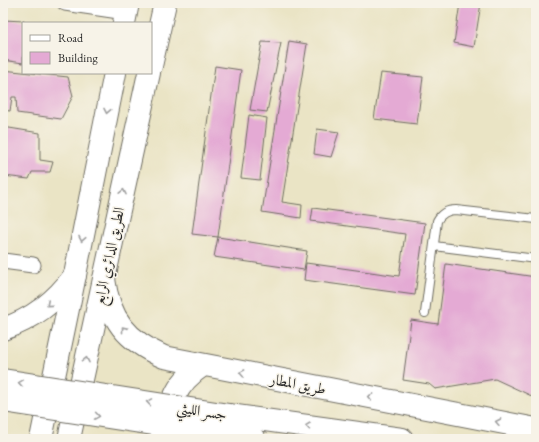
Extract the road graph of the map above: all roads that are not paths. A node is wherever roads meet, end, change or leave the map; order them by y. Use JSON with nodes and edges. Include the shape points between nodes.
{"nodes":[{"id":1,"x":65,"y":3,"type":"edge"},
{"id":2,"x":164,"y":3,"type":"edge"},
{"id":3,"x":126,"y":13,"type":"edge"},
{"id":4,"x":152,"y":61,"type":"edge"},
{"id":5,"x":115,"y":74,"type":"edge"},
{"id":6,"x":149,"y":74,"type":"edge"},
{"id":7,"x":536,"y":219,"type":"edge"},
{"id":8,"x":434,"y":246,"type":"junction"},
{"id":9,"x":536,"y":259,"type":"edge"},
{"id":10,"x":3,"y":261,"type":"edge"},
{"id":11,"x":33,"y":265,"type":"dead end"},
{"id":12,"x":75,"y":275,"type":"junction"},
{"id":13,"x":104,"y":279,"type":"junction"},
{"id":14,"x":425,"y":313,"type":"dead end"},
{"id":15,"x":3,"y":329,"type":"edge"},
{"id":16,"x":203,"y":365,"type":"junction"},
{"id":17,"x":3,"y":380,"type":"edge"},
{"id":18,"x":3,"y":401,"type":"edge"},
{"id":19,"x":536,"y":429,"type":"edge"},
{"id":20,"x":41,"y":439,"type":"edge"},
{"id":21,"x":69,"y":439,"type":"edge"},
{"id":22,"x":174,"y":439,"type":"edge"},
{"id":23,"x":254,"y":439,"type":"edge"},
{"id":24,"x":402,"y":439,"type":"edge"}],
"edges":[{"from":1,"to":3,"type":"street"},
{"from":2,"to":4,"type":"main road"},
{"from":5,"to":12,"type":"main road","name":"الطريق الدائري الرابع","one_way":true},
{"from":13,"to":6,"type":"main road","name":"الطريق الدائري الرابع","one_way":true},
{"from":7,"to":8,"type":"lane","via":[[449,210],[443,212],[437,221]]},
{"from":8,"to":9,"type":"lane"},
{"from":8,"to":14,"type":"lane"},
{"from":10,"to":11,"type":"street"},
{"from":12,"to":15,"type":"main road","one_way":true,"via":[[49,305],[33,316]]},
{"from":12,"to":20,"type":"main road","name":"الطريق الدائري الرابع"},
{"from":16,"to":13,"type":"main road","name":"طريق المطار","one_way":true,"via":[[164,357],[150,351],[126,333],[110,308]]},
{"from":21,"to":13,"type":"main road","name":"الطريق الدائري الرابع","one_way":true},
{"from":19,"to":16,"type":"main road","name":"طريق المطار","one_way":true},
{"from":16,"to":22,"type":"main road","via":[[188,377],[176,392],[170,417]]},
{"from":24,"to":17,"type":"main road","name":"جسر الليثي","one_way":true,"bridge":true},
{"from":18,"to":23,"type":"main road","name":"جسر الليثي","one_way":true,"bridge":true}]}
